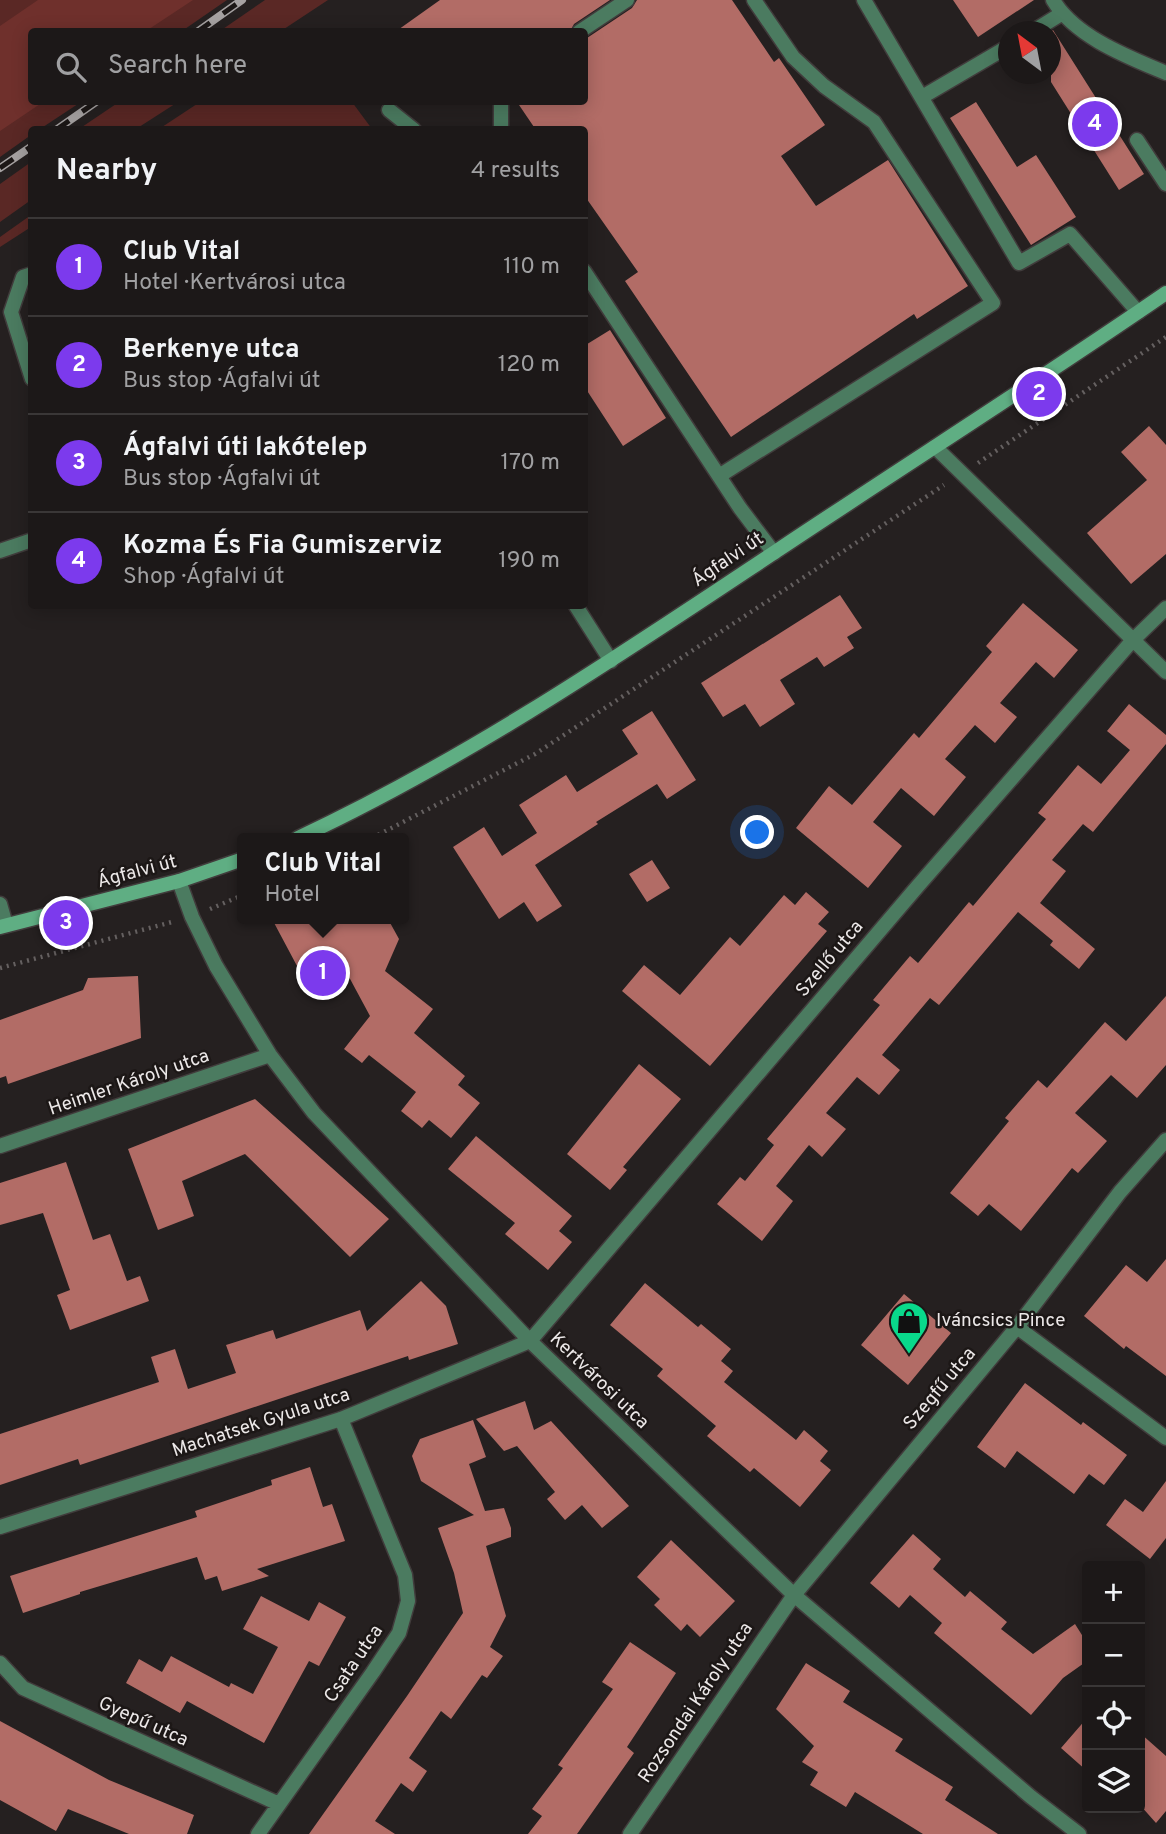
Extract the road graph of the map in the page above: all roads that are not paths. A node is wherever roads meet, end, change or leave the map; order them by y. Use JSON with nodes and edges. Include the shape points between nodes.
{"nodes":[{"id":1,"x":627,"y":0,"type":"edge"},
{"id":2,"x":754,"y":0,"type":"edge"},
{"id":3,"x":863,"y":0,"type":"edge"},
{"id":4,"x":1053,"y":0,"type":"edge"},
{"id":5,"x":1061,"y":14,"type":"junction"},
{"id":6,"x":1050,"y":21,"type":"edge"},
{"id":7,"x":585,"y":28,"type":"edge"},
{"id":8,"x":998,"y":52,"type":"edge"},
{"id":9,"x":1166,"y":73,"type":"edge"},
{"id":10,"x":922,"y":97,"type":"junction"},
{"id":11,"x":501,"y":105,"type":"edge"},
{"id":12,"x":389,"y":110,"type":"dead end"},
{"id":13,"x":409,"y":126,"type":"edge"},
{"id":14,"x":501,"y":126,"type":"edge"},
{"id":15,"x":1137,"y":140,"type":"dead end"},
{"id":16,"x":1166,"y":184,"type":"edge"},
{"id":17,"x":28,"y":275,"type":"edge"},
{"id":18,"x":588,"y":277,"type":"edge"},
{"id":19,"x":1166,"y":293,"type":"edge"},
{"id":20,"x":1138,"y":312,"type":"junction"},
{"id":21,"x":28,"y":366,"type":"edge"},
{"id":22,"x":935,"y":447,"type":"junction"},
{"id":23,"x":719,"y":476,"type":"junction"},
{"id":24,"x":28,"y":541,"type":"edge"},
{"id":25,"x":0,"y":551,"type":"edge"},
{"id":26,"x":774,"y":553,"type":"junction"},
{"id":27,"x":1166,"y":608,"type":"edge"},
{"id":28,"x":578,"y":609,"type":"edge"},
{"id":29,"x":1132,"y":641,"type":"junction"},
{"id":30,"x":611,"y":661,"type":"junction"},
{"id":31,"x":1166,"y":672,"type":"edge"},
{"id":32,"x":309,"y":833,"type":"edge"},
{"id":33,"x":237,"y":861,"type":"edge"},
{"id":34,"x":179,"y":881,"type":"junction"},
{"id":35,"x":0,"y":904,"type":"edge"},
{"id":36,"x":3,"y":926,"type":"edge"},
{"id":37,"x":270,"y":1055,"type":"junction"},
{"id":38,"x":1166,"y":1140,"type":"edge"},
{"id":39,"x":0,"y":1146,"type":"edge"},
{"id":40,"x":1017,"y":1326,"type":"junction"},
{"id":41,"x":530,"y":1341,"type":"junction"},
{"id":42,"x":341,"y":1419,"type":"junction"},
{"id":43,"x":1166,"y":1438,"type":"edge"},
{"id":44,"x":0,"y":1527,"type":"edge"},
{"id":45,"x":794,"y":1595,"type":"junction"},
{"id":46,"x":0,"y":1663,"type":"edge"},
{"id":47,"x":279,"y":1804,"type":"junction"},
{"id":48,"x":258,"y":1834,"type":"edge"},
{"id":49,"x":630,"y":1834,"type":"edge"},
{"id":50,"x":1079,"y":1834,"type":"edge"}],
"edges":[{"from":1,"to":7,"type":"street"},
{"from":2,"to":23,"type":"street","via":[[793,57],[874,122],[993,303]]},
{"from":3,"to":10,"type":"street"},
{"from":4,"to":5,"type":"street"},
{"from":5,"to":6,"type":"street"},
{"from":5,"to":9,"type":"street","via":[[1110,49]]},
{"from":8,"to":10,"type":"street"},
{"from":10,"to":20,"type":"street","via":[[1019,263],[1070,234]]},
{"from":11,"to":14,"type":"street"},
{"from":12,"to":13,"type":"street"},
{"from":15,"to":16,"type":"street"},
{"from":17,"to":21,"type":"street","via":[[23,277],[11,312]]},
{"from":18,"to":23,"type":"street"},
{"from":19,"to":20,"type":"street","name":"Ágfalvi út"},
{"from":20,"to":22,"type":"street","name":"Ágfalvi út"},
{"from":22,"to":26,"type":"street","name":"Ágfalvi út"},
{"from":22,"to":29,"type":"street"},
{"from":23,"to":26,"type":"street"},
{"from":24,"to":25,"type":"street"},
{"from":26,"to":30,"type":"street","name":"Ágfalvi út"},
{"from":27,"to":29,"type":"street","name":"Szellő utca"},
{"from":28,"to":30,"type":"street"},
{"from":29,"to":31,"type":"street"},
{"from":29,"to":41,"type":"street","name":"Szellő utca"},
{"from":30,"to":32,"type":"street","name":"Ágfalvi út","via":[[437,768]]},
{"from":33,"to":34,"type":"street","name":"Ágfalvi út"},
{"from":34,"to":36,"type":"street","name":"Ágfalvi út"},
{"from":34,"to":37,"type":"street","name":"Kertvárosi utca","via":[[216,966]]},
{"from":35,"to":36,"type":"street"},
{"from":37,"to":39,"type":"street","name":"Heimler Károly utca"},
{"from":37,"to":41,"type":"street","name":"Kertvárosi utca","via":[[314,1113]]},
{"from":38,"to":40,"type":"street","name":"Szegfű utca"},
{"from":40,"to":43,"type":"street"},
{"from":40,"to":45,"type":"street","name":"Szegfű utca"},
{"from":41,"to":42,"type":"street","name":"Machatsek Gyula utca"},
{"from":41,"to":45,"type":"street","name":"Kertvárosi utca"},
{"from":42,"to":44,"type":"street","name":"Machatsek Gyula utca"},
{"from":42,"to":47,"type":"street","name":"Csata utca","via":[[405,1575],[408,1601],[399,1633]]},
{"from":45,"to":49,"type":"street","name":"Rozsondai Károly utca"},
{"from":45,"to":50,"type":"street","name":"Kertvárosi utca"},
{"from":46,"to":47,"type":"street","name":"Gyepű utca","via":[[23,1688]]},
{"from":47,"to":48,"type":"street","name":"Csata utca"}]}
